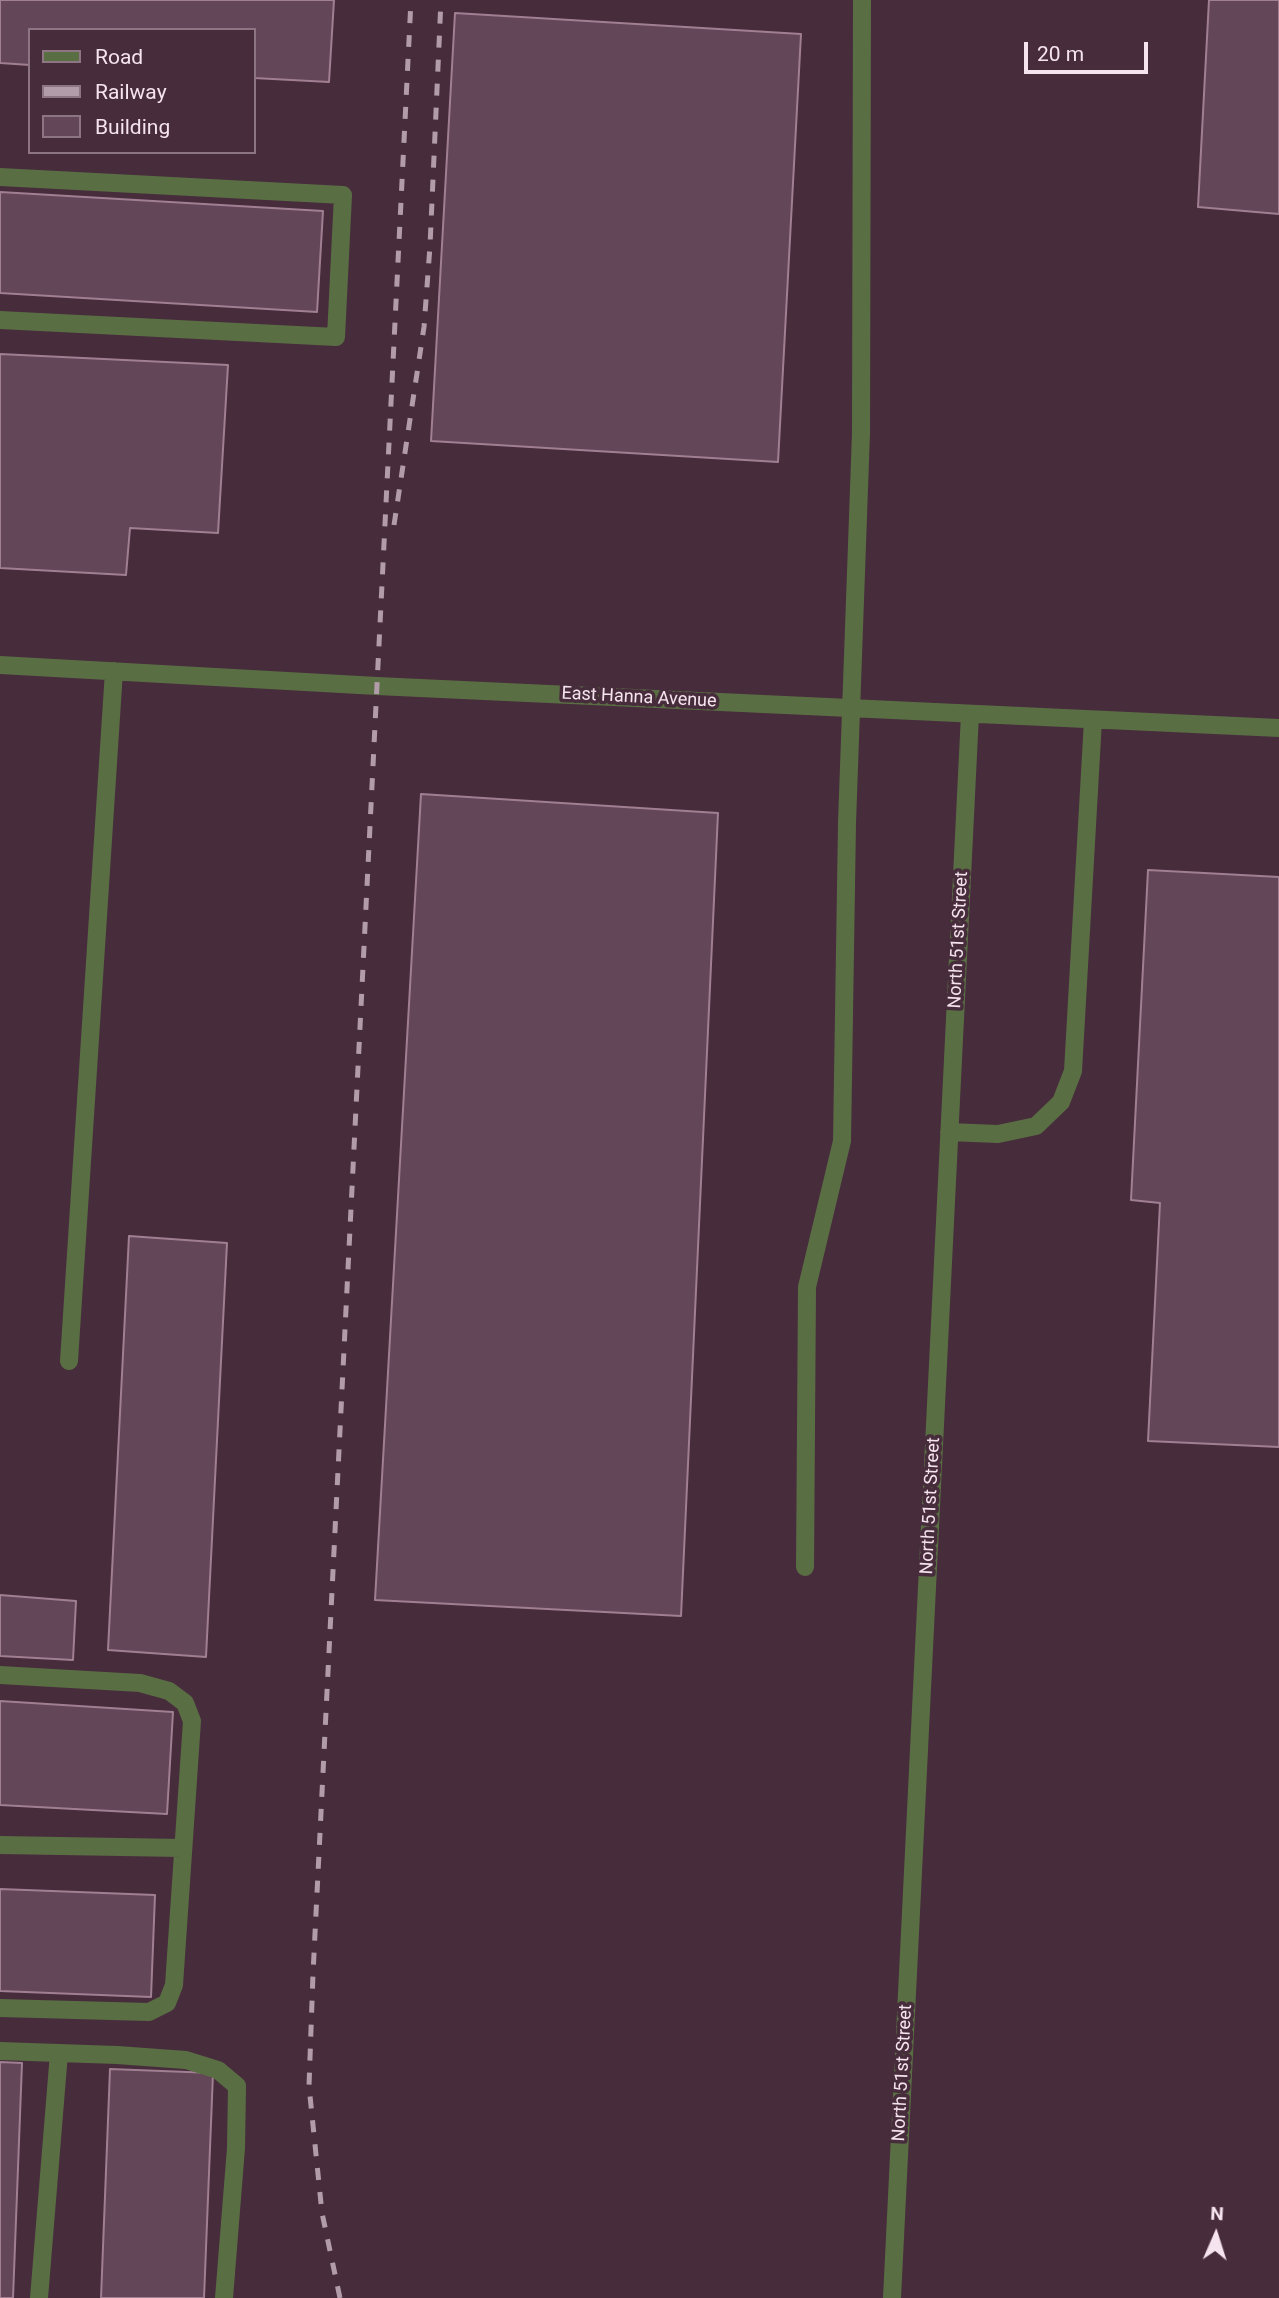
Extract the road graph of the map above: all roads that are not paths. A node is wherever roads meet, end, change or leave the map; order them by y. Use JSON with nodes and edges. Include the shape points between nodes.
{"nodes":[{"id":1,"x":862,"y":0,"type":"edge"},
{"id":2,"x":0,"y":177,"type":"edge"},
{"id":3,"x":0,"y":320,"type":"edge"},
{"id":4,"x":0,"y":665,"type":"edge"},
{"id":5,"x":114,"y":671,"type":"junction"},
{"id":6,"x":853,"y":708,"type":"junction"},
{"id":7,"x":970,"y":715,"type":"junction"},
{"id":8,"x":1093,"y":720,"type":"junction"},
{"id":9,"x":1279,"y":728,"type":"edge"},
{"id":10,"x":949,"y":1132,"type":"junction"},
{"id":11,"x":69,"y":1361,"type":"dead end"},
{"id":12,"x":805,"y":1567,"type":"dead end"},
{"id":13,"x":0,"y":1675,"type":"edge"},
{"id":14,"x":0,"y":1845,"type":"edge"},
{"id":15,"x":183,"y":1848,"type":"junction"},
{"id":16,"x":0,"y":2007,"type":"edge"},
{"id":17,"x":0,"y":2051,"type":"edge"},
{"id":18,"x":59,"y":2053,"type":"junction"},
{"id":19,"x":38,"y":2298,"type":"edge"},
{"id":20,"x":224,"y":2298,"type":"edge"},
{"id":21,"x":892,"y":2298,"type":"edge"}],
"edges":[{"from":1,"to":6,"type":"street","via":[[861,433]]},
{"from":2,"to":3,"type":"street","via":[[343,195],[336,337]]},
{"from":4,"to":5,"type":"street","name":"East Hanna Avenue"},
{"from":5,"to":6,"type":"street","name":"East Hanna Avenue"},
{"from":5,"to":11,"type":"street"},
{"from":6,"to":7,"type":"street","name":"East Hanna Avenue"},
{"from":6,"to":12,"type":"street","via":[[842,1141],[807,1287]]},
{"from":7,"to":8,"type":"street","name":"East Hanna Avenue"},
{"from":7,"to":10,"type":"street","name":"North 51st Street"},
{"from":8,"to":9,"type":"street","name":"East Hanna Avenue"},
{"from":8,"to":10,"type":"street","via":[[1073,1071],[1060,1102],[1035,1126],[998,1134]]},
{"from":10,"to":21,"type":"street","name":"North 51st Street"},
{"from":13,"to":15,"type":"street","via":[[141,1683],[169,1691],[185,1703],[192,1721]]},
{"from":14,"to":15,"type":"street"},
{"from":15,"to":16,"type":"street","via":[[174,1985],[167,2003],[149,2012]]},
{"from":17,"to":18,"type":"street"},
{"from":18,"to":19,"type":"street"},
{"from":18,"to":20,"type":"street","via":[[186,2060],[218,2070],[237,2086]]}]}
